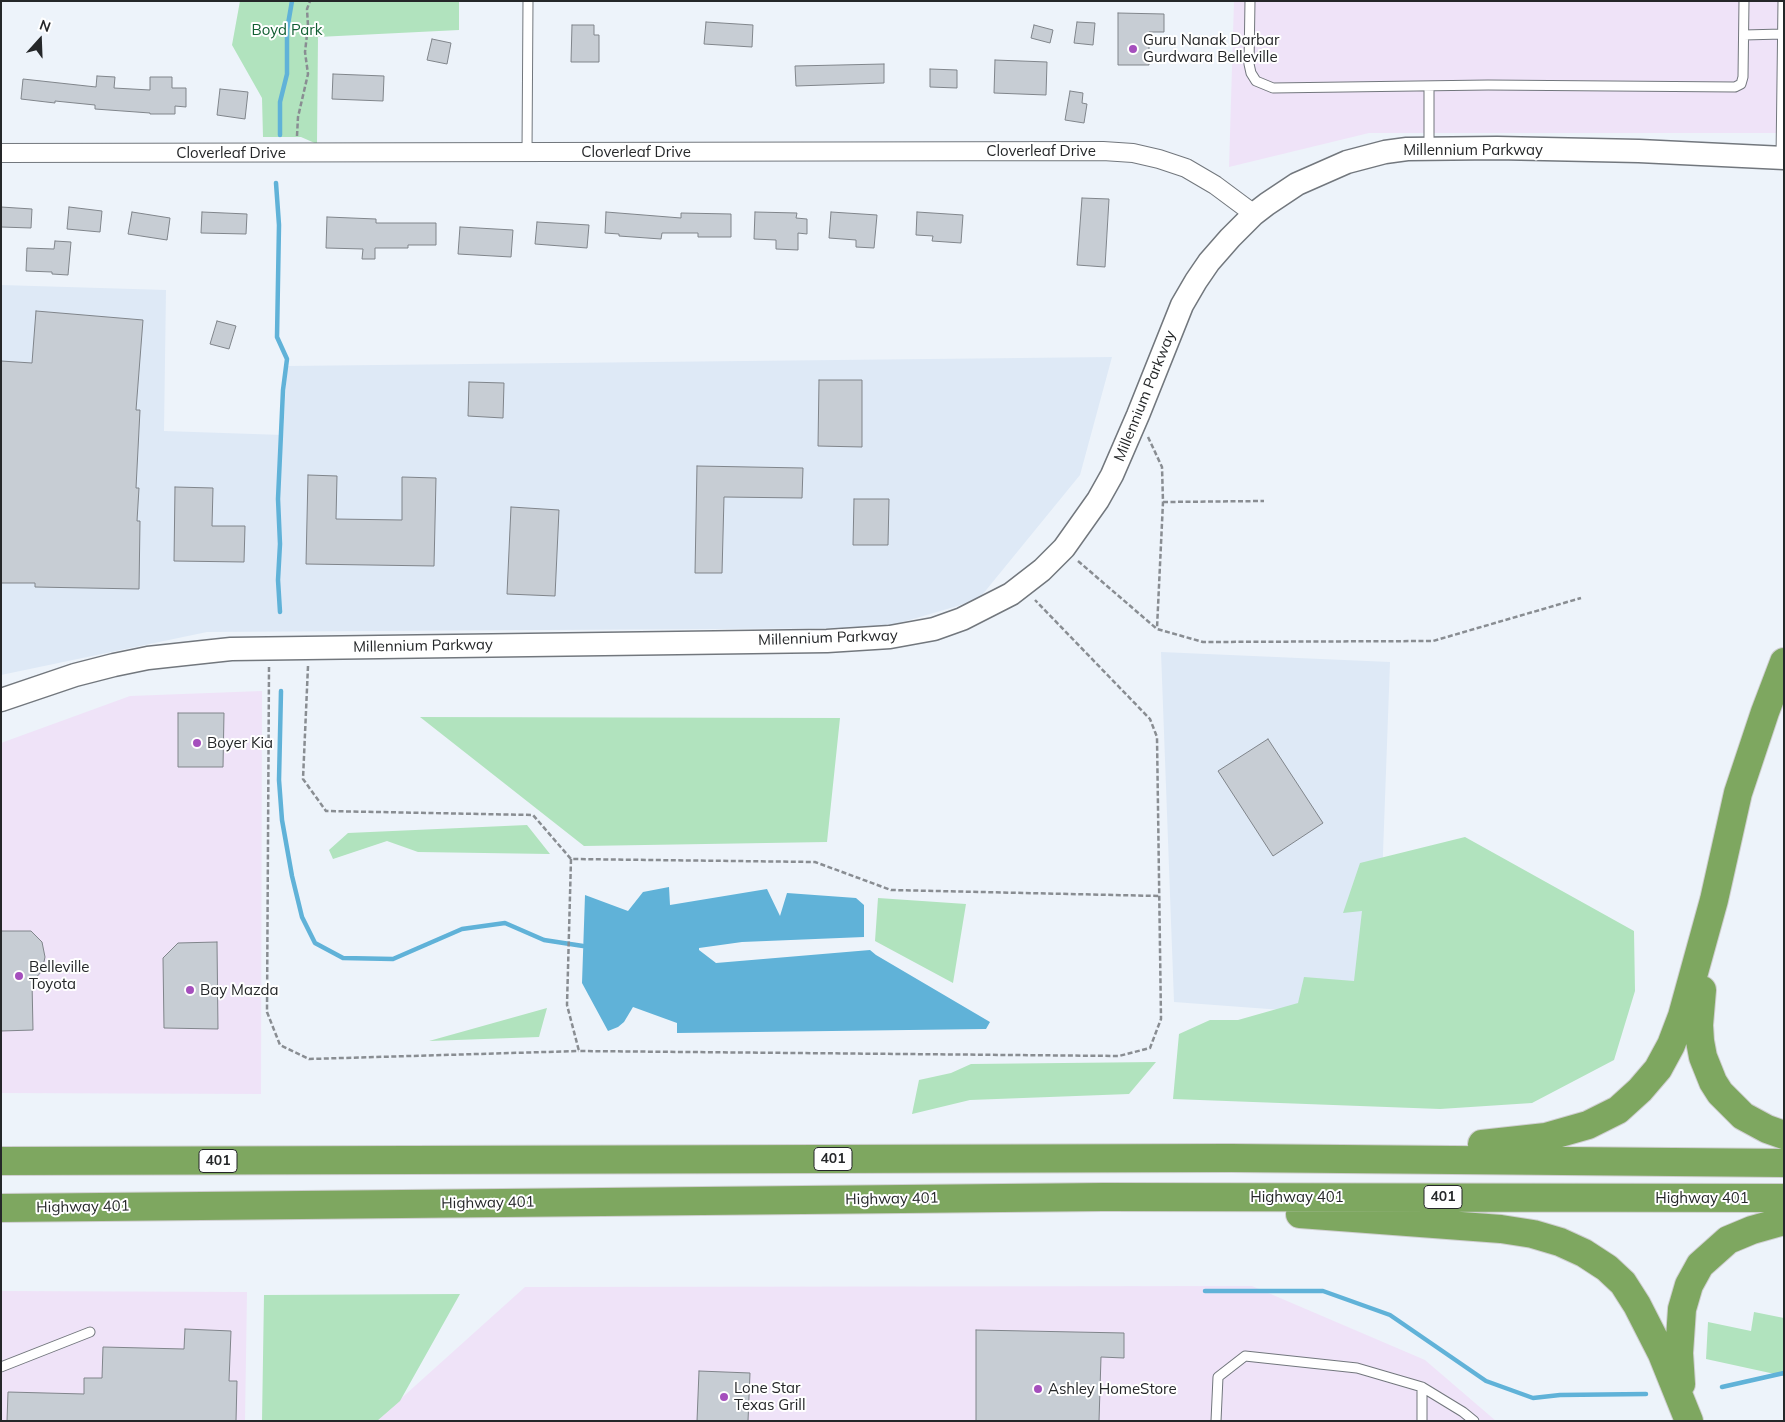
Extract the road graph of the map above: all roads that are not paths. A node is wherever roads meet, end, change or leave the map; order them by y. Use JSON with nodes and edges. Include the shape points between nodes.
{"nodes":[{"id":1,"x":528,"y":1,"type":"edge"},
{"id":2,"x":1250,"y":1,"type":"edge"},
{"id":3,"x":1744,"y":1,"type":"edge"},
{"id":4,"x":1783,"y":1,"type":"edge"},
{"id":5,"x":1782,"y":34,"type":"junction"},
{"id":6,"x":1744,"y":35,"type":"junction"},
{"id":7,"x":1429,"y":86,"type":"junction"},
{"id":8,"x":1429,"y":148,"type":"junction"},
{"id":9,"x":527,"y":152,"type":"junction"},
{"id":10,"x":1,"y":153,"type":"edge"},
{"id":11,"x":1783,"y":158,"type":"edge"},
{"id":12,"x":1254,"y":214,"type":"junction"},
{"id":13,"x":1784,"y":662,"type":"edge"},
{"id":14,"x":1,"y":700,"type":"edge"},
{"id":15,"x":1714,"y":900,"type":"junction"},
{"id":16,"x":1784,"y":1135,"type":"edge"},
{"id":17,"x":1231,"y":1158,"type":"junction"},
{"id":18,"x":1,"y":1161,"type":"edge"},
{"id":19,"x":1784,"y":1163,"type":"edge"},
{"id":20,"x":1103,"y":1197,"type":"junction"},
{"id":21,"x":1784,"y":1198,"type":"edge"},
{"id":22,"x":1,"y":1208,"type":"edge"},
{"id":23,"x":1784,"y":1221,"type":"edge"},
{"id":24,"x":90,"y":1332,"type":"dead end"},
{"id":25,"x":1,"y":1366,"type":"edge"},
{"id":26,"x":1422,"y":1387,"type":"junction"},
{"id":27,"x":1687,"y":1413,"type":"edge"},
{"id":28,"x":1216,"y":1421,"type":"edge"},
{"id":29,"x":1422,"y":1421,"type":"edge"},
{"id":30,"x":1474,"y":1421,"type":"edge"}],
"edges":[{"from":1,"to":9,"type":"lane"},
{"from":2,"to":7,"type":"lane","via":[[1249,64],[1256,81],[1273,88]]},
{"from":3,"to":6,"type":"lane"},
{"from":4,"to":5,"type":"lane"},
{"from":5,"to":6,"type":"lane"},
{"from":5,"to":11,"type":"lane"},
{"from":6,"to":7,"type":"lane","via":[[1743,77],[1741,84],[1735,87]]},
{"from":7,"to":8,"type":"lane"},
{"from":8,"to":11,"type":"street","name":"Millennium Parkway","via":[[1639,151]]},
{"from":8,"to":12,"type":"street","name":"Millennium Parkway","via":[[1385,152],[1347,162],[1297,184]]},
{"from":9,"to":10,"type":"street","name":"Cloverleaf Drive"},
{"from":9,"to":12,"type":"street","name":"Cloverleaf Drive","via":[[1133,153],[1186,168]]},
{"from":12,"to":14,"type":"street","name":"Millennium Parkway","via":[[1209,262],[1182,305],[1112,475],[1064,548],[1011,594],[943,626],[883,638],[828,641],[231,649],[148,658],[75,675]]},
{"from":13,"to":15,"type":"highway","via":[[1738,793]]},
{"from":15,"to":16,"type":"highway","via":[[1700,1004],[1702,1057],[1713,1082],[1730,1105],[1755,1124]]},
{"from":15,"to":17,"type":"highway","via":[[1671,1045],[1640,1090],[1604,1118],[1566,1132],[1530,1140]]},
{"from":17,"to":18,"type":"highway","number":"401"},
{"from":17,"to":19,"type":"highway","number":"401"},
{"from":20,"to":21,"type":"highway","name":"Highway 401","number":"401"},
{"from":20,"to":22,"type":"highway","name":"Highway 401","number":"401"},
{"from":20,"to":27,"type":"highway","via":[[1500,1230],[1533,1234],[1560,1242],[1584,1253],[1623,1283],[1662,1354]]},
{"from":23,"to":27,"type":"highway","via":[[1728,1240],[1700,1265],[1689,1285],[1679,1332],[1680,1377]]},
{"from":24,"to":25,"type":"lane"},
{"from":26,"to":28,"type":"lane","via":[[1357,1368],[1244,1356],[1218,1376]]},
{"from":26,"to":29,"type":"lane"},
{"from":26,"to":30,"type":"lane"}]}
